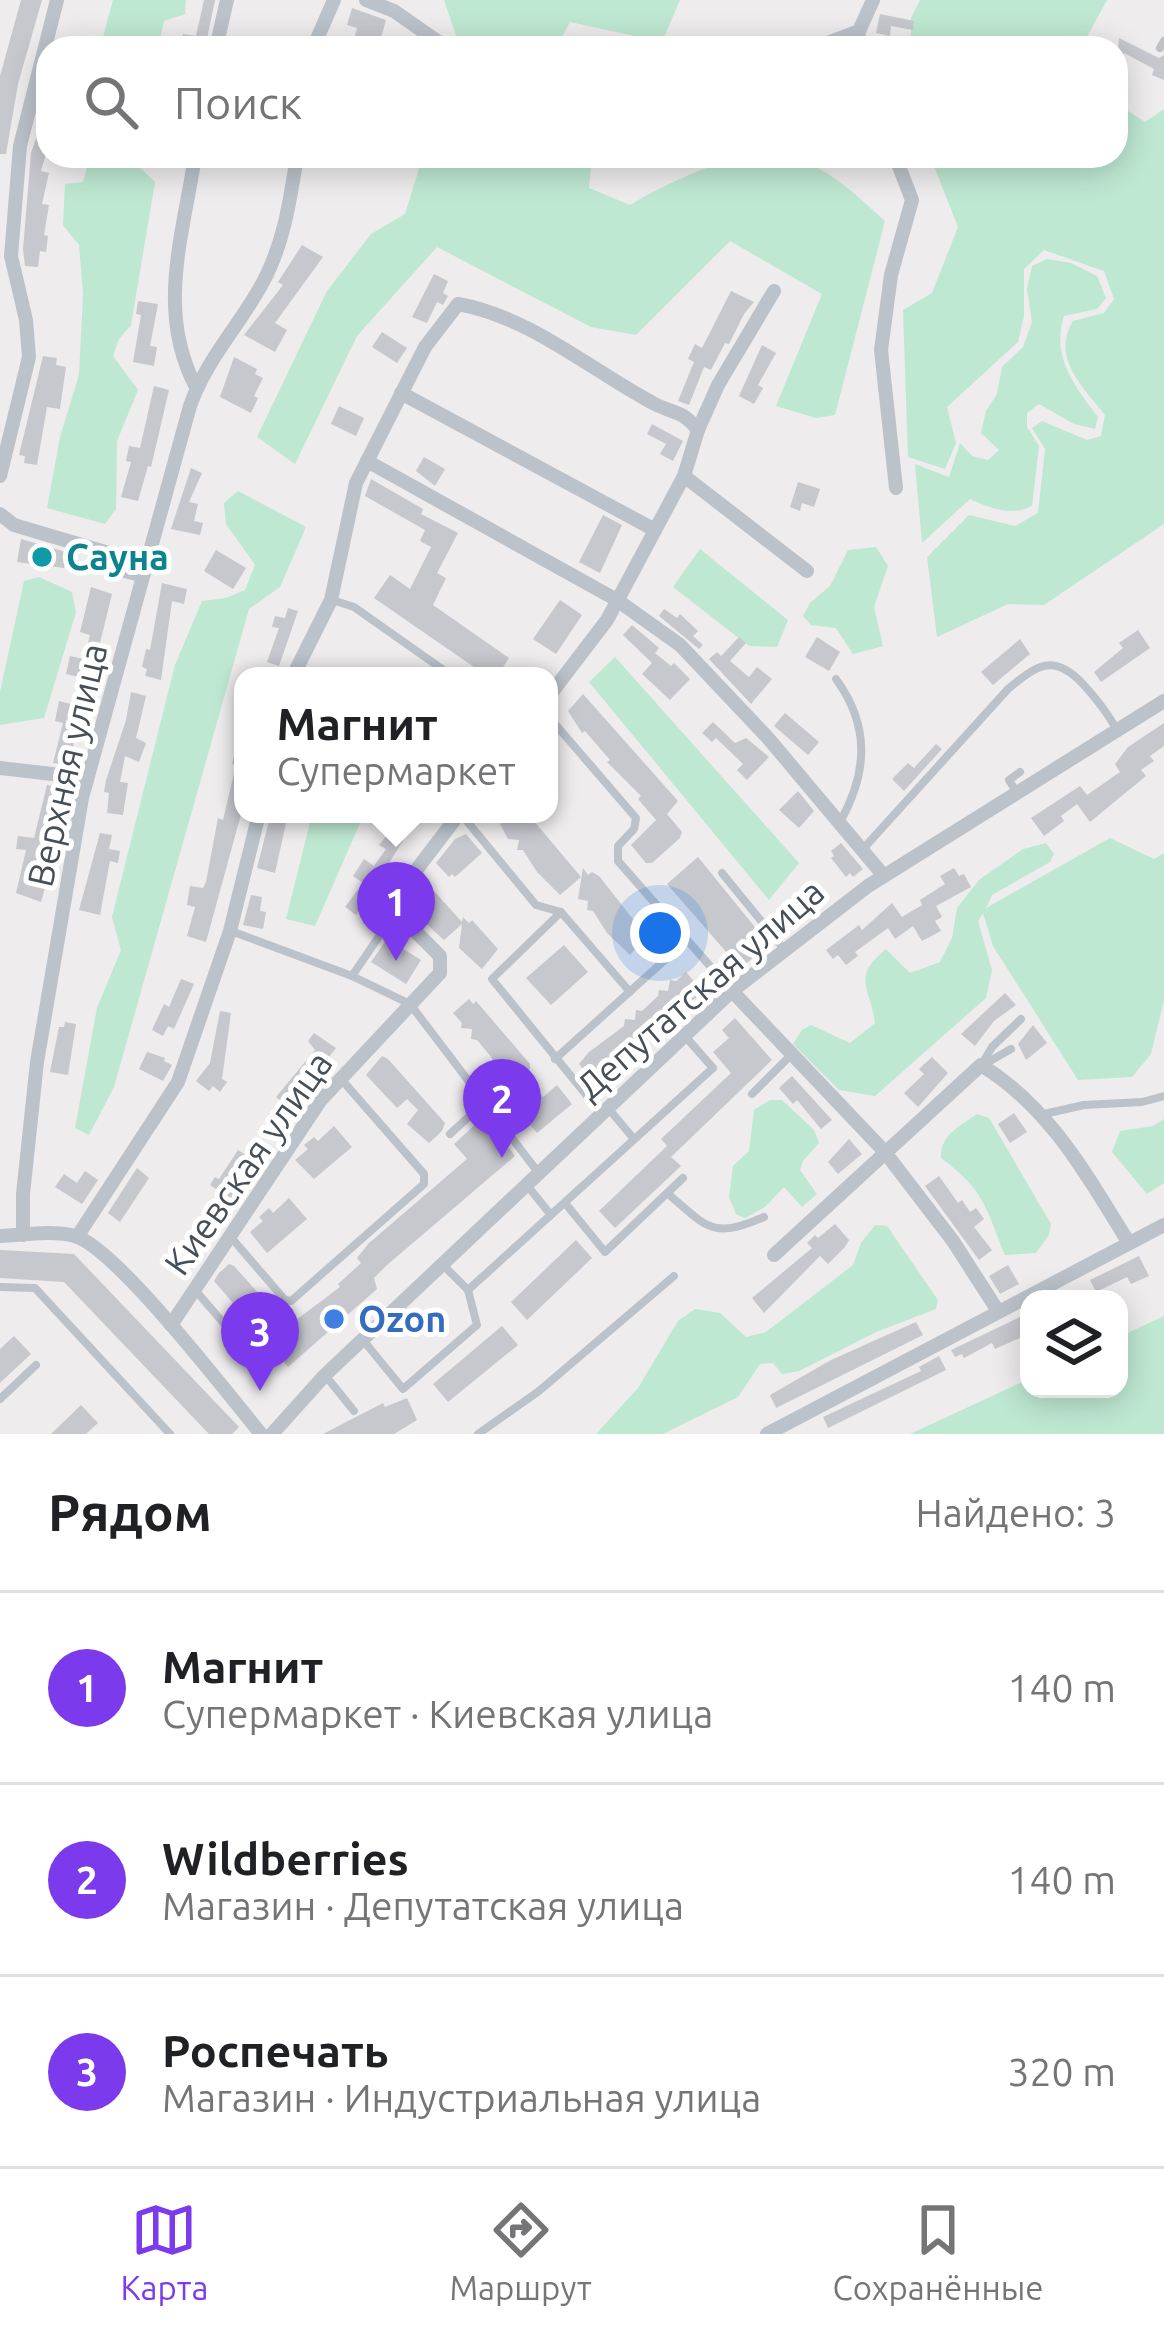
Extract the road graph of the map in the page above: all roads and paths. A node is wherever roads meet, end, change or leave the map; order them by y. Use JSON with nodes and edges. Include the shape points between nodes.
{"nodes":[{"id":1,"x":57,"y":0,"type":"edge"},
{"id":2,"x":227,"y":0,"type":"edge"},
{"id":3,"x":334,"y":0,"type":"edge"},
{"id":4,"x":366,"y":0,"type":"edge"},
{"id":5,"x":873,"y":0,"type":"edge"},
{"id":6,"x":859,"y":31,"type":"junction"},
{"id":7,"x":48,"y":36,"type":"edge"},
{"id":8,"x":219,"y":36,"type":"edge"},
{"id":9,"x":318,"y":36,"type":"edge"},
{"id":10,"x":430,"y":36,"type":"edge"},
{"id":11,"x":846,"y":36,"type":"edge"},
{"id":12,"x":858,"y":36,"type":"edge"},
{"id":13,"x":36,"y":83,"type":"edge"},
{"id":14,"x":192,"y":168,"type":"edge"},
{"id":15,"x":294,"y":168,"type":"edge"},
{"id":16,"x":900,"y":168,"type":"edge"},
{"id":17,"x":774,"y":291,"type":"dead end"},
{"id":18,"x":196,"y":387,"type":"junction"},
{"id":19,"x":401,"y":393,"type":"junction"},
{"id":20,"x":698,"y":430,"type":"junction"},
{"id":21,"x":367,"y":461,"type":"junction"},
{"id":22,"x":0,"y":476,"type":"edge"},
{"id":23,"x":684,"y":476,"type":"junction"},
{"id":24,"x":896,"y":488,"type":"dead end"},
{"id":25,"x":0,"y":514,"type":"edge"},
{"id":26,"x":655,"y":530,"type":"junction"},
{"id":27,"x":88,"y":565,"type":"dead end"},
{"id":28,"x":144,"y":571,"type":"junction"},
{"id":29,"x":807,"y":572,"type":"dead end"},
{"id":30,"x":617,"y":599,"type":"junction"},
{"id":31,"x":331,"y":600,"type":"junction"},
{"id":32,"x":298,"y":667,"type":"edge"},
{"id":33,"x":439,"y":667,"type":"edge"},
{"id":34,"x":836,"y":679,"type":"dead end"},
{"id":35,"x":558,"y":685,"type":"edge"},
{"id":36,"x":1164,"y":701,"type":"edge"},
{"id":37,"x":558,"y":727,"type":"edge"},
{"id":38,"x":1118,"y":731,"type":"junction"},
{"id":39,"x":0,"y":768,"type":"edge"},
{"id":40,"x":1020,"y":772,"type":"dead end"},
{"id":41,"x":87,"y":778,"type":"junction"},
{"id":42,"x":1018,"y":794,"type":"junction"},
{"id":43,"x":257,"y":823,"type":"edge"},
{"id":44,"x":453,"y":823,"type":"edge"},
{"id":45,"x":468,"y":823,"type":"edge"},
{"id":46,"x":839,"y":824,"type":"junction"},
{"id":47,"x":862,"y":850,"type":"junction"},
{"id":48,"x":722,"y":873,"type":"dead end"},
{"id":49,"x":884,"y":876,"type":"junction"},
{"id":50,"x":396,"y":912,"type":"junction"},
{"id":51,"x":561,"y":912,"type":"junction"},
{"id":52,"x":230,"y":931,"type":"junction"},
{"id":53,"x":687,"y":940,"type":"junction"},
{"id":54,"x":785,"y":950,"type":"junction"},
{"id":55,"x":352,"y":976,"type":"junction"},
{"id":56,"x":732,"y":991,"type":"junction"},
{"id":57,"x":631,"y":992,"type":"junction"},
{"id":58,"x":410,"y":1004,"type":"junction"},
{"id":59,"x":1021,"y":1018,"type":"dead end"},
{"id":60,"x":685,"y":1035,"type":"junction"},
{"id":61,"x":1011,"y":1049,"type":"dead end"},
{"id":62,"x":792,"y":1054,"type":"junction"},
{"id":63,"x":555,"y":1059,"type":"junction"},
{"id":64,"x":981,"y":1065,"type":"junction"},
{"id":65,"x":341,"y":1078,"type":"junction"},
{"id":66,"x":752,"y":1094,"type":"dead end"},
{"id":67,"x":1164,"y":1096,"type":"edge"},
{"id":68,"x":485,"y":1102,"type":"junction"},
{"id":69,"x":604,"y":1110,"type":"junction"},
{"id":70,"x":1042,"y":1114,"type":"junction"},
{"id":71,"x":450,"y":1134,"type":"dead end"},
{"id":72,"x":634,"y":1139,"type":"junction"},
{"id":73,"x":884,"y":1151,"type":"junction"},
{"id":74,"x":537,"y":1171,"type":"junction"},
{"id":75,"x":683,"y":1178,"type":"dead end"},
{"id":76,"x":525,"y":1183,"type":"junction"},
{"id":77,"x":667,"y":1192,"type":"junction"},
{"id":78,"x":565,"y":1203,"type":"junction"},
{"id":79,"x":551,"y":1215,"type":"junction"},
{"id":80,"x":764,"y":1217,"type":"dead end"},
{"id":81,"x":1164,"y":1225,"type":"edge"},
{"id":82,"x":229,"y":1234,"type":"junction"},
{"id":83,"x":23,"y":1235,"type":"junction"},
{"id":84,"x":0,"y":1236,"type":"edge"},
{"id":85,"x":77,"y":1237,"type":"junction"},
{"id":86,"x":1129,"y":1243,"type":"junction"},
{"id":87,"x":774,"y":1255,"type":"dead end"},
{"id":88,"x":441,"y":1263,"type":"junction"},
{"id":89,"x":674,"y":1276,"type":"dead end"},
{"id":90,"x":0,"y":1286,"type":"edge"},
{"id":91,"x":194,"y":1289,"type":"junction"},
{"id":92,"x":468,"y":1290,"type":"junction"},
{"id":93,"x":998,"y":1311,"type":"junction"},
{"id":94,"x":171,"y":1325,"type":"junction"},
{"id":95,"x":362,"y":1339,"type":"junction"},
{"id":96,"x":36,"y":1365,"type":"dead end"},
{"id":97,"x":264,"y":1370,"type":"dead end"},
{"id":98,"x":325,"y":1375,"type":"junction"},
{"id":99,"x":0,"y":1399,"type":"edge"},
{"id":100,"x":354,"y":1411,"type":"dead end"},
{"id":101,"x":170,"y":1434,"type":"edge"},
{"id":102,"x":261,"y":1434,"type":"edge"},
{"id":103,"x":272,"y":1434,"type":"edge"},
{"id":104,"x":478,"y":1434,"type":"edge"},
{"id":105,"x":767,"y":1434,"type":"edge"}],
"edges":[{"from":1,"to":7,"type":"street"},
{"from":2,"to":8,"type":"street"},
{"from":3,"to":9,"type":"street"},
{"from":4,"to":10,"type":"street"},
{"from":5,"to":6,"type":"street"},
{"from":6,"to":11,"type":"street"},
{"from":6,"to":12,"type":"street"},
{"from":13,"to":22,"type":"street","via":[[20,146],[11,256],[28,357]]},
{"from":14,"to":18,"type":"street","via":[[173,307],[177,344]]},
{"from":15,"to":18,"type":"street","name":"Верхняя улица","via":[[277,252]]},
{"from":16,"to":24,"type":"street","via":[[912,200],[880,350]]},
{"from":17,"to":20,"type":"street"},
{"from":18,"to":28,"type":"street","name":"Верхняя улица"},
{"from":19,"to":20,"type":"street","via":[[458,304],[518,323],[656,405],[687,415]]},
{"from":19,"to":21,"type":"street"},
{"from":19,"to":26,"type":"street"},
{"from":20,"to":23,"type":"street"},
{"from":21,"to":30,"type":"street"},
{"from":21,"to":31,"type":"street"},
{"from":23,"to":26,"type":"street"},
{"from":23,"to":29,"type":"street"},
{"from":25,"to":28,"type":"street","via":[[14,526]]},
{"from":26,"to":30,"type":"street"},
{"from":27,"to":28,"type":"lane"},
{"from":28,"to":41,"type":"street","name":"Верхняя улица"},
{"from":30,"to":35,"type":"street"},
{"from":30,"to":46,"type":"street","via":[[680,645]]},
{"from":31,"to":32,"type":"street"},
{"from":31,"to":33,"type":"lane","via":[[354,607]]},
{"from":34,"to":46,"type":"lane","via":[[853,703],[861,748]]},
{"from":36,"to":38,"type":"street","name":"Депутатская улица"},
{"from":37,"to":53,"type":"lane","via":[[636,818],[618,861]]},
{"from":38,"to":42,"type":"street","name":"Депутатская улица"},
{"from":38,"to":47,"type":"lane","via":[[1066,668],[1050,664],[1028,673]]},
{"from":39,"to":41,"type":"street"},
{"from":40,"to":42,"type":"lane","via":[[1009,780]]},
{"from":41,"to":83,"type":"street","name":"Верхняя улица","via":[[37,1062]]},
{"from":42,"to":49,"type":"street","name":"Депутатская улица"},
{"from":43,"to":52,"type":"street"},
{"from":44,"to":50,"type":"street","via":[[401,890]]},
{"from":45,"to":51,"type":"lane","via":[[536,904]]},
{"from":46,"to":47,"type":"street"},
{"from":47,"to":49,"type":"street"},
{"from":48,"to":54,"type":"lane"},
{"from":49,"to":54,"type":"street","name":"Депутатская улица"},
{"from":50,"to":55,"type":"lane"},
{"from":50,"to":58,"type":"street","name":"Киевская улица","via":[[440,956],[440,973]]},
{"from":51,"to":57,"type":"lane"},
{"from":51,"to":63,"type":"lane","via":[[492,979]]},
{"from":52,"to":55,"type":"lane"},
{"from":52,"to":85,"type":"street","via":[[178,1082]]},
{"from":53,"to":56,"type":"lane"},
{"from":53,"to":57,"type":"lane"},
{"from":54,"to":56,"type":"street","name":"Депутатская улица"},
{"from":55,"to":58,"type":"lane"},
{"from":56,"to":60,"type":"street","name":"Депутатская улица"},
{"from":56,"to":62,"type":"street"},
{"from":57,"to":63,"type":"lane"},
{"from":58,"to":65,"type":"street","name":"Киевская улица"},
{"from":58,"to":68,"type":"lane"},
{"from":59,"to":64,"type":"lane"},
{"from":60,"to":69,"type":"street","name":"Депутатская улица"},
{"from":60,"to":72,"type":"lane","via":[[713,1068]]},
{"from":61,"to":64,"type":"lane"},
{"from":62,"to":66,"type":"lane"},
{"from":62,"to":73,"type":"street"},
{"from":63,"to":69,"type":"lane"},
{"from":64,"to":70,"type":"street"},
{"from":64,"to":73,"type":"street"},
{"from":65,"to":82,"type":"street","name":"Киевская улица"},
{"from":65,"to":82,"type":"lane","via":[[424,1174],[424,1184],[291,1301]]},
{"from":67,"to":70,"type":"lane"},
{"from":68,"to":71,"type":"lane"},
{"from":68,"to":74,"type":"lane"},
{"from":69,"to":72,"type":"lane"},
{"from":69,"to":74,"type":"street","name":"Депутатская улица"},
{"from":70,"to":86,"type":"street"},
{"from":72,"to":78,"type":"lane"},
{"from":73,"to":87,"type":"street"},
{"from":73,"to":93,"type":"street"},
{"from":74,"to":76,"type":"street","name":"Депутатская улица"},
{"from":75,"to":77,"type":"lane"},
{"from":76,"to":79,"type":"lane"},
{"from":76,"to":88,"type":"street","name":"Депутатская улица"},
{"from":77,"to":78,"type":"lane","via":[[605,1252]]},
{"from":77,"to":80,"type":"lane","via":[[705,1226],[732,1231]]},
{"from":78,"to":79,"type":"lane"},
{"from":79,"to":92,"type":"lane"},
{"from":81,"to":86,"type":"street"},
{"from":82,"to":91,"type":"street","name":"Киевская улица"},
{"from":83,"to":84,"type":"street"},
{"from":83,"to":85,"type":"street"},
{"from":85,"to":94,"type":"street"},
{"from":86,"to":93,"type":"street"},
{"from":88,"to":92,"type":"lane"},
{"from":88,"to":95,"type":"street","name":"Депутатская улица"},
{"from":89,"to":104,"type":"lane"},
{"from":90,"to":101,"type":"lane","via":[[35,1288]]},
{"from":91,"to":94,"type":"street","name":"Киевская улица"},
{"from":91,"to":97,"type":"lane"},
{"from":92,"to":95,"type":"lane","via":[[477,1325],[403,1389]]},
{"from":93,"to":105,"type":"street"},
{"from":94,"to":102,"type":"street"},
{"from":95,"to":98,"type":"street","name":"Депутатская улица"},
{"from":96,"to":99,"type":"lane"},
{"from":98,"to":100,"type":"lane"},
{"from":98,"to":103,"type":"street","name":"Депутатская улица"}]}
